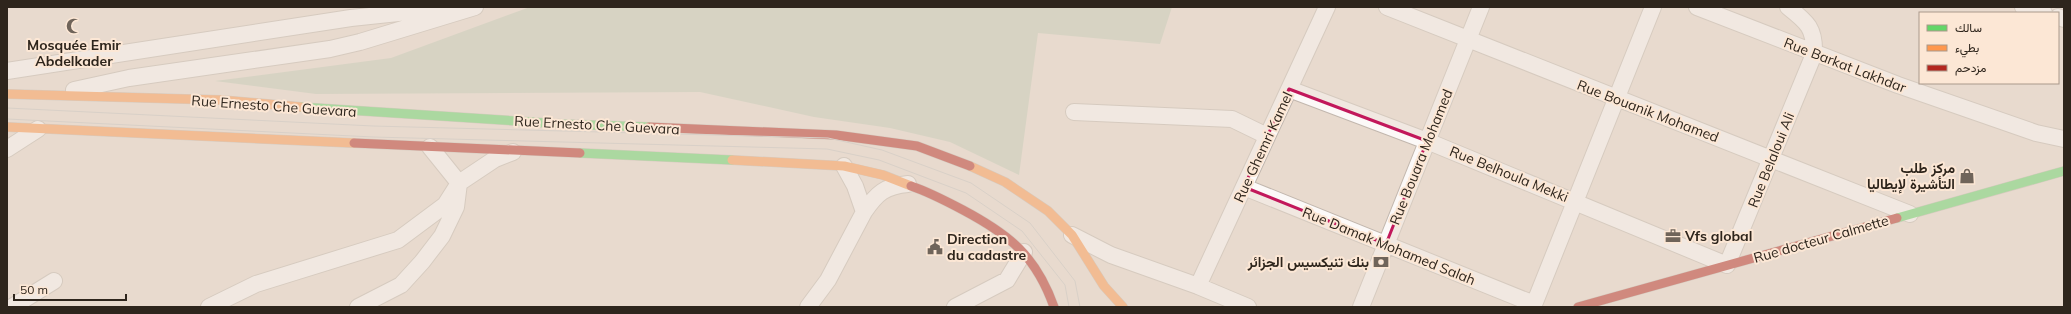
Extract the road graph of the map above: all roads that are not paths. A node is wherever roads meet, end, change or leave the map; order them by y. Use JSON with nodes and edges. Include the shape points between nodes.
{"nodes":[{"id":1,"x":456,"y":7,"type":"edge"},
{"id":2,"x":475,"y":7,"type":"edge"},
{"id":3,"x":1327,"y":7,"type":"edge"},
{"id":4,"x":1386,"y":7,"type":"edge"},
{"id":5,"x":1481,"y":7,"type":"edge"},
{"id":6,"x":1653,"y":7,"type":"edge"},
{"id":7,"x":1697,"y":7,"type":"edge"},
{"id":8,"x":1788,"y":7,"type":"edge"},
{"id":9,"x":2023,"y":7,"type":"edge"},
{"id":10,"x":2040,"y":12,"type":"edge"},
{"id":11,"x":1468,"y":40,"type":"junction"},
{"id":12,"x":1814,"y":54,"type":"junction"},
{"id":13,"x":7,"y":71,"type":"edge"},
{"id":14,"x":1289,"y":89,"type":"junction"},
{"id":15,"x":7,"y":94,"type":"edge"},
{"id":16,"x":50,"y":95,"type":"junction"},
{"id":17,"x":1616,"y":99,"type":"junction"},
{"id":18,"x":1074,"y":112,"type":"dead end"},
{"id":19,"x":7,"y":127,"type":"edge"},
{"id":20,"x":38,"y":129,"type":"junction"},
{"id":21,"x":1267,"y":136,"type":"junction"},
{"id":22,"x":2064,"y":139,"type":"edge"},
{"id":23,"x":1427,"y":141,"type":"junction"},
{"id":24,"x":430,"y":147,"type":"junction"},
{"id":25,"x":7,"y":149,"type":"edge"},
{"id":26,"x":517,"y":150,"type":"junction"},
{"id":27,"x":1771,"y":158,"type":"junction"},
{"id":28,"x":844,"y":166,"type":"junction"},
{"id":29,"x":2064,"y":171,"type":"edge"},
{"id":30,"x":459,"y":183,"type":"junction"},
{"id":31,"x":909,"y":184,"type":"junction"},
{"id":32,"x":1244,"y":187,"type":"junction"},
{"id":33,"x":1576,"y":201,"type":"junction"},
{"id":34,"x":864,"y":212,"type":"junction"},
{"id":35,"x":1910,"y":214,"type":"junction"},
{"id":36,"x":1072,"y":235,"type":"junction"},
{"id":37,"x":1386,"y":244,"type":"junction"},
{"id":38,"x":1024,"y":252,"type":"junction"},
{"id":39,"x":1727,"y":265,"type":"junction"},
{"id":40,"x":54,"y":281,"type":"dead end"},
{"id":41,"x":1198,"y":286,"type":"junction"},
{"id":42,"x":1534,"y":306,"type":"edge"},
{"id":43,"x":12,"y":307,"type":"edge"},
{"id":44,"x":209,"y":307,"type":"edge"},
{"id":45,"x":358,"y":307,"type":"edge"},
{"id":46,"x":808,"y":307,"type":"edge"},
{"id":47,"x":954,"y":307,"type":"edge"},
{"id":48,"x":1054,"y":307,"type":"edge"},
{"id":49,"x":1123,"y":307,"type":"edge"},
{"id":50,"x":1248,"y":307,"type":"edge"},
{"id":51,"x":1361,"y":307,"type":"edge"},
{"id":52,"x":1578,"y":307,"type":"edge"}],
"edges":[{"from":1,"to":13,"type":"street","via":[[350,18]]},
{"from":2,"to":16,"type":"street","via":[[330,49],[129,78]]},
{"from":3,"to":14,"type":"street","name":"Rue Ghemri Kamel"},
{"from":4,"to":11,"type":"street","name":"Rue Bouanik Mohamed"},
{"from":5,"to":11,"type":"street","name":"Rue Bouara Mohamed"},
{"from":6,"to":17,"type":"street"},
{"from":7,"to":12,"type":"street","name":"Rue Barkat Lakhdar"},
{"from":8,"to":12,"type":"street","via":[[1810,27],[1815,40]]},
{"from":9,"to":10,"type":"street"},
{"from":11,"to":17,"type":"street","name":"Rue Bouanik Mohamed"},
{"from":11,"to":23,"type":"street","name":"Rue Bouara Mohamed"},
{"from":12,"to":22,"type":"street","name":"Rue Barkat Lakhdar","via":[[2036,133]]},
{"from":12,"to":27,"type":"street","name":"Rue Belaloui Ali"},
{"from":14,"to":21,"type":"street","name":"Rue Ghemri Kamel"},
{"from":14,"to":23,"type":"street","name":"Rue Belhoula Mekki"},
{"from":15,"to":16,"type":"main road","name":"Rue Ernesto Che Guevara"},
{"from":16,"to":36,"type":"main road","name":"Rue Ernesto Che Guevara","via":[[221,100],[319,109],[562,124],[861,137],[917,146],[990,175],[1048,211]]},
{"from":17,"to":27,"type":"street","name":"Rue Bouanik Mohamed"},
{"from":17,"to":33,"type":"street"},
{"from":18,"to":21,"type":"street","via":[[1232,119]]},
{"from":19,"to":20,"type":"main road","name":"Rue Ernesto Che Guevara"},
{"from":20,"to":24,"type":"main road","name":"Rue Ernesto Che Guevara"},
{"from":20,"to":25,"type":"street"},
{"from":21,"to":32,"type":"street","name":"Rue Ghemri Kamel"},
{"from":23,"to":33,"type":"street","name":"Rue Belhoula Mekki"},
{"from":23,"to":37,"type":"street","name":"Rue Bouara Mohamed"},
{"from":24,"to":26,"type":"main road","name":"Rue Ernesto Che Guevara"},
{"from":24,"to":30,"type":"street"},
{"from":26,"to":28,"type":"main road","name":"Rue Ernesto Che Guevara"},
{"from":26,"to":30,"type":"street","via":[[495,158]]},
{"from":27,"to":35,"type":"street","name":"Rue Bouanik Mohamed"},
{"from":27,"to":39,"type":"street","name":"Rue Belaloui Ali"},
{"from":28,"to":31,"type":"main road","name":"Rue Ernesto Che Guevara"},
{"from":28,"to":34,"type":"street","via":[[855,186]]},
{"from":29,"to":35,"type":"main road","name":"Rue docteur Calmette"},
{"from":30,"to":44,"type":"street","via":[[445,205],[398,240],[256,284]]},
{"from":30,"to":45,"type":"street","via":[[456,207],[442,236],[422,262],[401,285]]},
{"from":31,"to":34,"type":"street","via":[[894,185],[878,193]]},
{"from":31,"to":38,"type":"main road","name":"Rue Ernesto Che Guevara","via":[[976,215],[1010,238]]},
{"from":32,"to":37,"type":"street","name":"Rue Damak Mohamed Salah"},
{"from":32,"to":41,"type":"street","name":"Rue Ghemri Kamel"},
{"from":33,"to":39,"type":"street","name":"Rue Belhoula Mekki"},
{"from":33,"to":42,"type":"street"},
{"from":34,"to":46,"type":"street","via":[[828,280]]},
{"from":35,"to":39,"type":"main road","name":"Rue docteur Calmette"},
{"from":36,"to":41,"type":"street","via":[[1111,255]]},
{"from":36,"to":49,"type":"main road","name":"Rue Ernesto Che Guevara","via":[[1104,286]]},
{"from":37,"to":42,"type":"street","name":"Rue Damak Mohamed Salah"},
{"from":37,"to":51,"type":"street","name":"Rue Bouara Mohamed"},
{"from":38,"to":47,"type":"street","via":[[1007,280]]},
{"from":38,"to":48,"type":"main road","name":"Rue Ernesto Che Guevara","via":[[1036,268]]},
{"from":39,"to":52,"type":"main road","name":"Rue docteur Calmette"},
{"from":40,"to":43,"type":"street"},
{"from":41,"to":50,"type":"street"}]}
